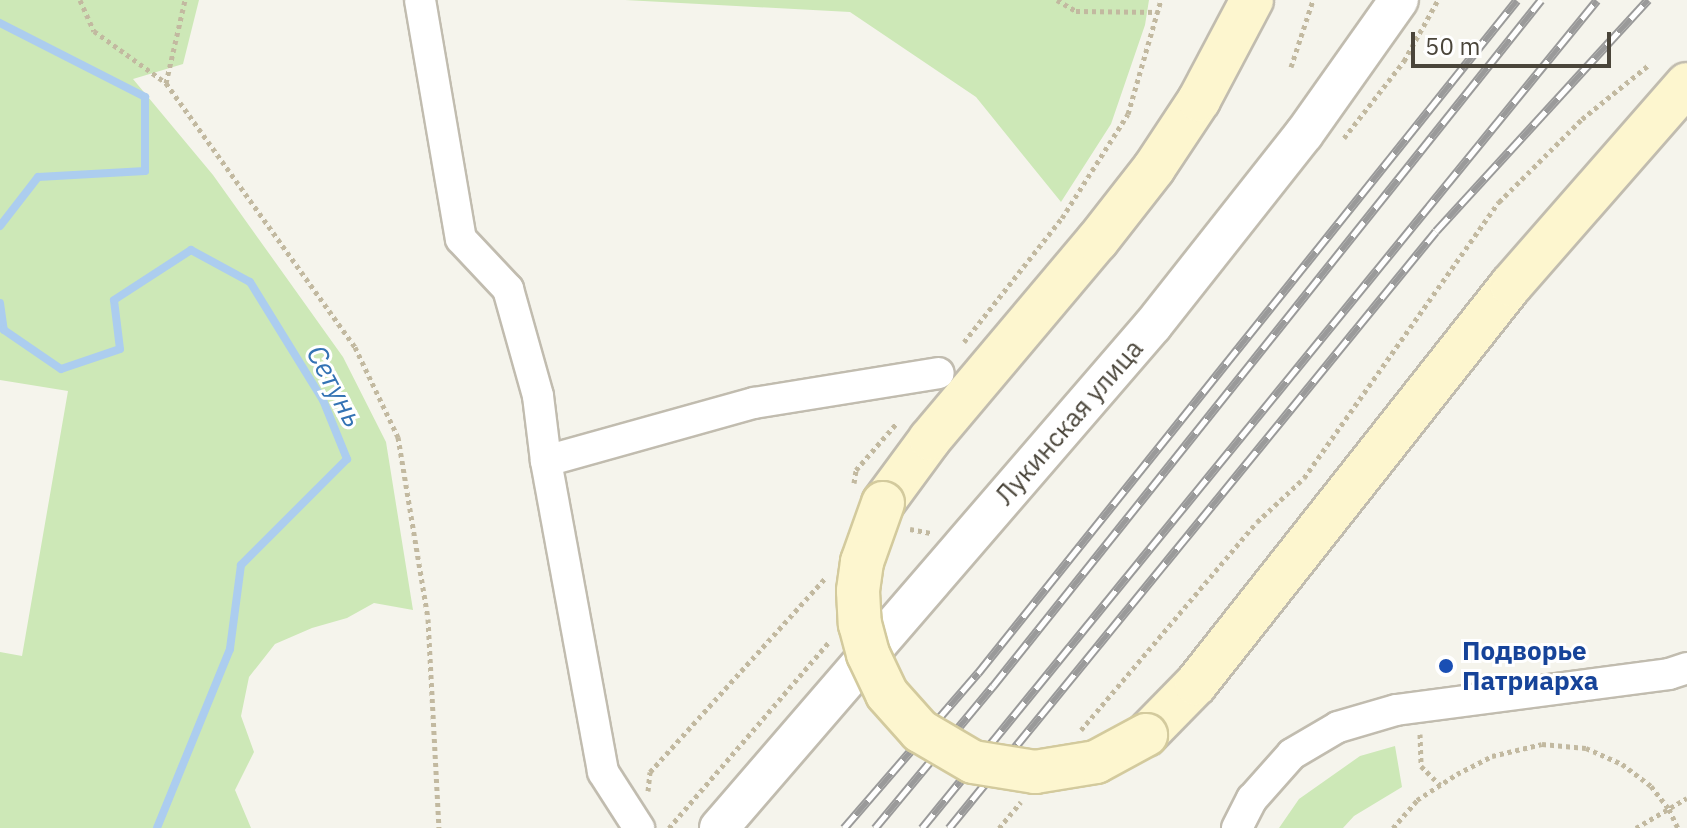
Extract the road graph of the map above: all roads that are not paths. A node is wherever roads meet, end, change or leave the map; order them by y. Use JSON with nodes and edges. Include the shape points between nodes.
{"nodes":[{"id":1,"x":420,"y":0,"type":"edge"},
{"id":2,"x":1252,"y":0,"type":"edge"},
{"id":3,"x":1399,"y":0,"type":"edge"},
{"id":4,"x":1687,"y":84,"type":"edge"},
{"id":5,"x":939,"y":373,"type":"dead end"},
{"id":6,"x":546,"y":461,"type":"junction"},
{"id":7,"x":1687,"y":668,"type":"edge"},
{"id":8,"x":639,"y":828,"type":"edge"},
{"id":9,"x":719,"y":828,"type":"edge"},
{"id":10,"x":1237,"y":828,"type":"edge"}],
"edges":[{"from":1,"to":6,"type":"street","via":[[461,239],[508,289],[538,396]]},
{"from":2,"to":4,"type":"main road","bridge":true,"via":[[1199,100],[1154,168],[921,449],[883,503],[862,562],[858,591],[868,654],[887,694],[920,731],[973,762],[1035,772],[1096,762],[1146,735],[1196,684],[1511,285]]},
{"from":3,"to":9,"type":"street","name":"Лукинская улица","via":[[1304,134],[1153,325]]},
{"from":5,"to":6,"type":"street","via":[[754,403]]},
{"from":6,"to":8,"type":"street","via":[[603,772]]},
{"from":7,"to":10,"type":"street","via":[[1396,710],[1338,727],[1292,754],[1252,799]]}]}
